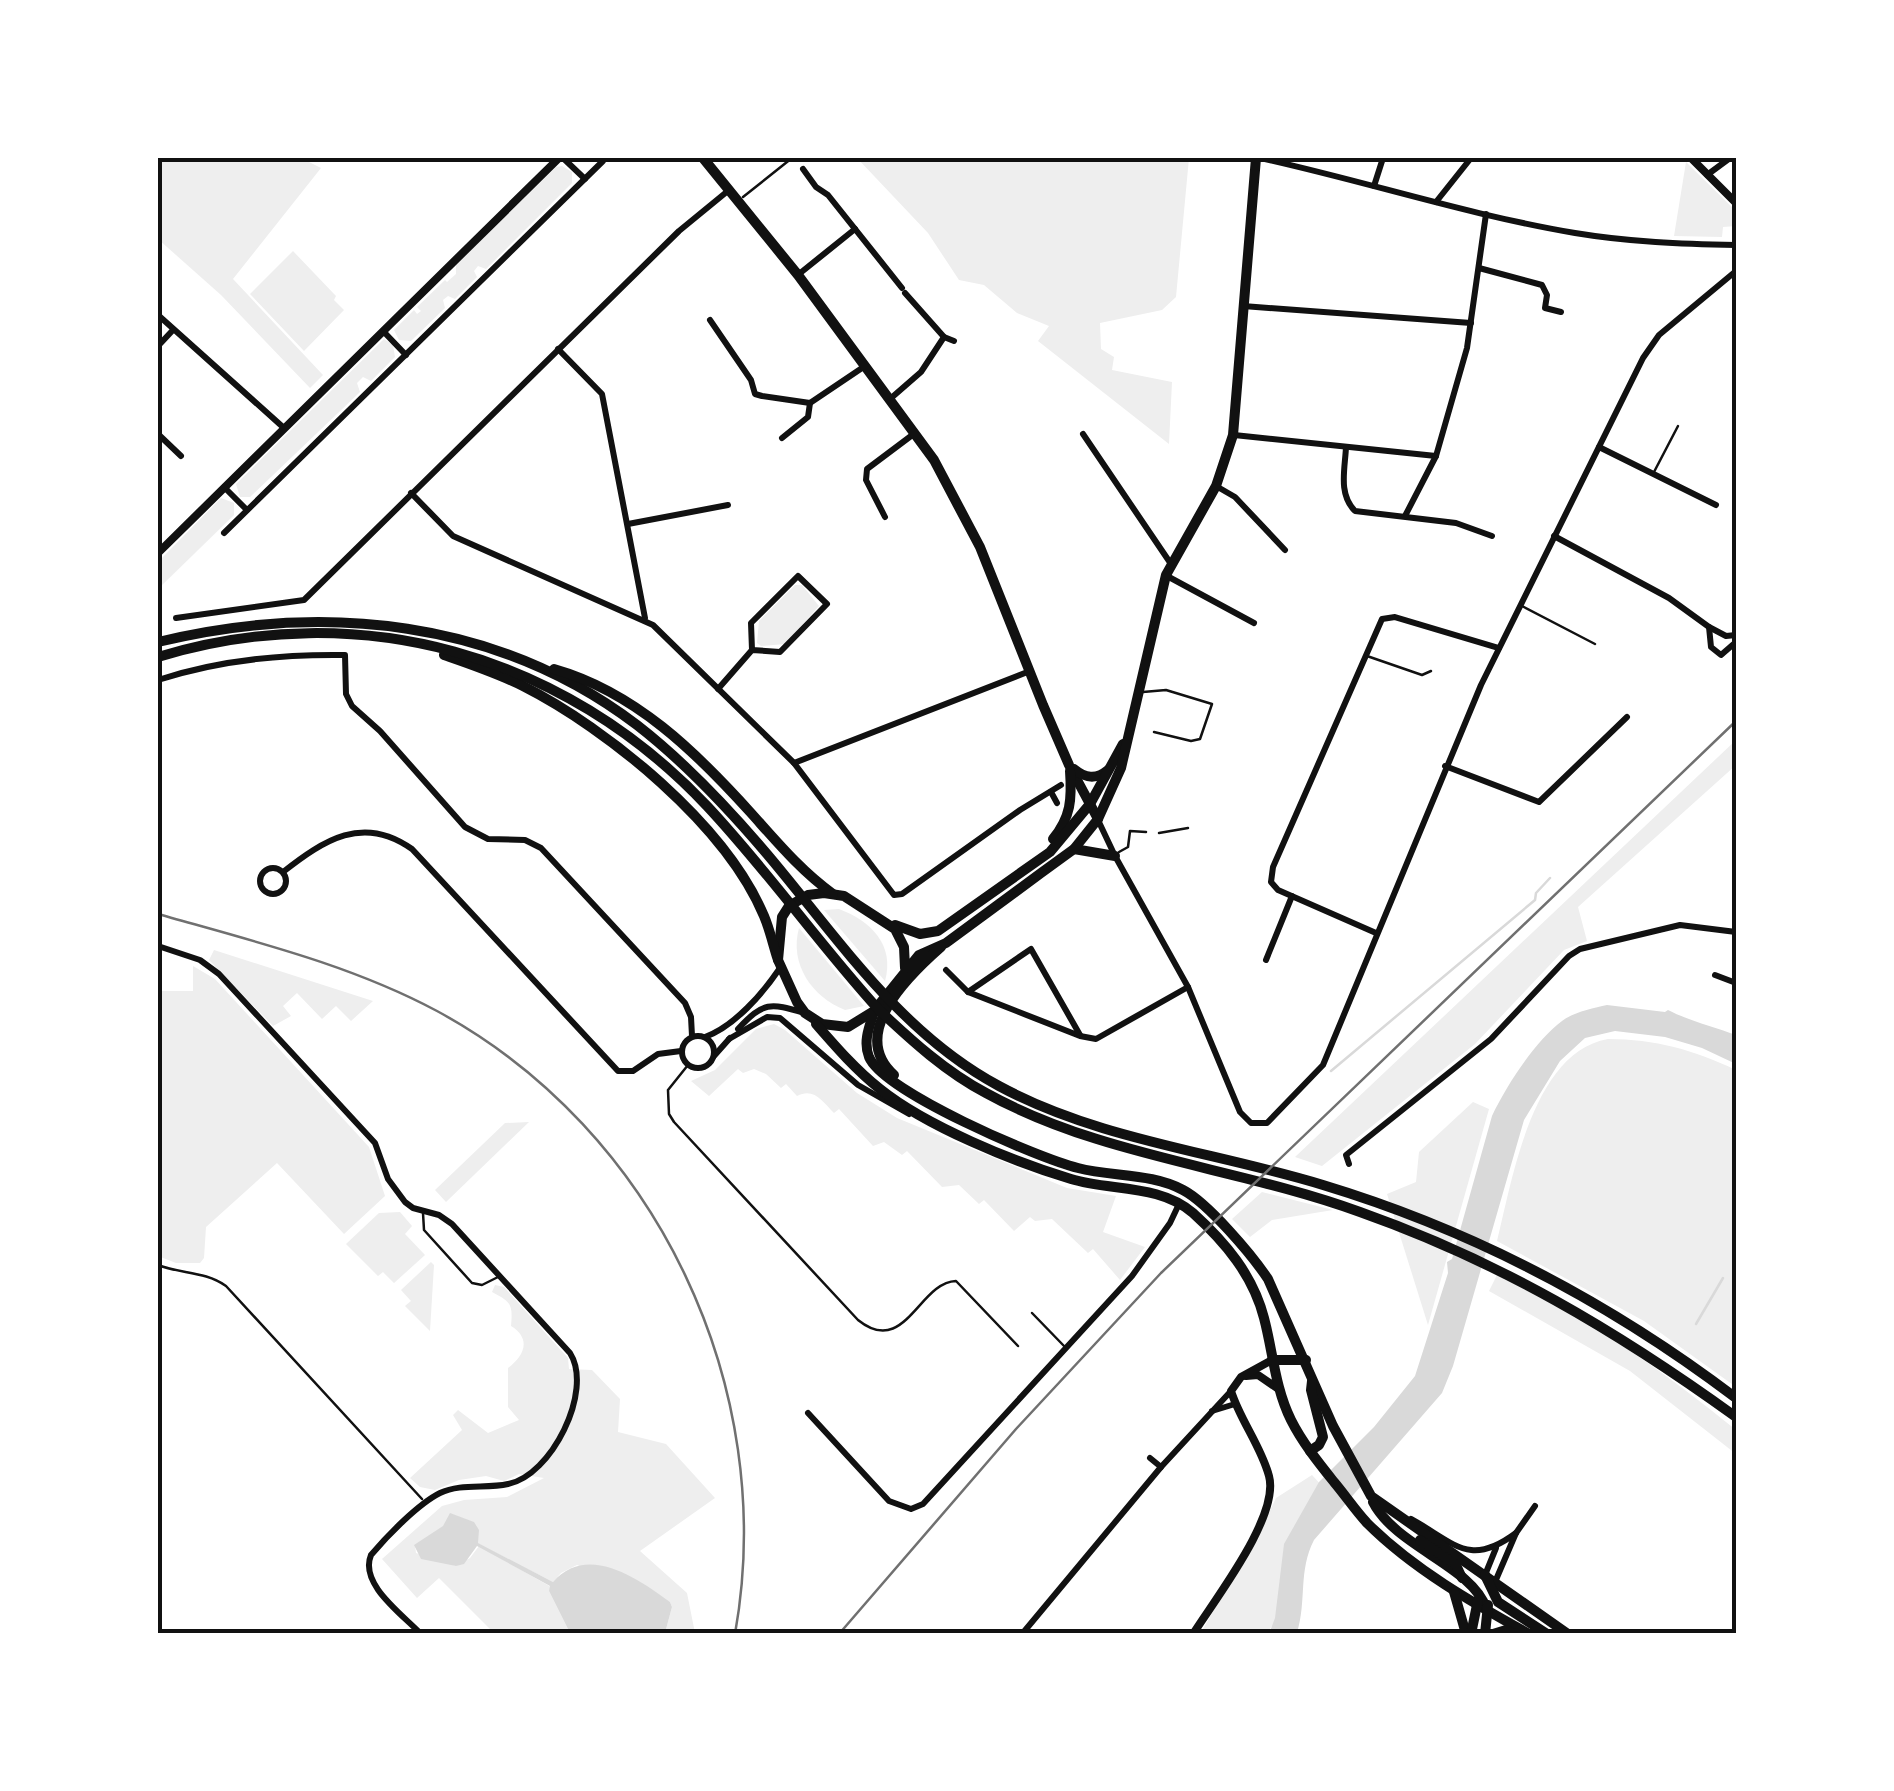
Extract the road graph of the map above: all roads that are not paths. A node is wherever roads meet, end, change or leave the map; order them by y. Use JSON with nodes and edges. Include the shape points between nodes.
{"nodes":[{"id":1,"x":561,"y":158,"type":"edge"},
{"id":2,"x":702,"y":158,"type":"edge"},
{"id":3,"x":792,"y":158,"type":"edge"},
{"id":4,"x":1258,"y":158,"type":"edge"},
{"id":5,"x":1383,"y":158,"type":"edge"},
{"id":6,"x":1472,"y":158,"type":"edge"},
{"id":7,"x":1692,"y":158,"type":"edge"},
{"id":8,"x":1730,"y":158,"type":"edge"},
{"id":9,"x":603,"y":161,"type":"dead end"},
{"id":10,"x":803,"y":169,"type":"dead end"},
{"id":11,"x":1707,"y":175,"type":"junction"},
{"id":12,"x":585,"y":179,"type":"junction"},
{"id":13,"x":1374,"y":186,"type":"junction"},
{"id":14,"x":730,"y":190,"type":"junction"},
{"id":15,"x":738,"y":201,"type":"junction"},
{"id":16,"x":1436,"y":202,"type":"junction"},
{"id":17,"x":1736,"y":202,"type":"edge"},
{"id":18,"x":1486,"y":214,"type":"junction"},
{"id":19,"x":856,"y":229,"type":"junction"},
{"id":20,"x":1736,"y":245,"type":"edge"},
{"id":21,"x":1479,"y":268,"type":"junction"},
{"id":22,"x":1736,"y":271,"type":"edge"},
{"id":23,"x":798,"y":275,"type":"junction"},
{"id":24,"x":1243,"y":306,"type":"junction"},
{"id":25,"x":1561,"y":312,"type":"dead end"},
{"id":26,"x":158,"y":315,"type":"edge"},
{"id":27,"x":710,"y":320,"type":"dead end"},
{"id":28,"x":1472,"y":323,"type":"junction"},
{"id":29,"x":174,"y":330,"type":"junction"},
{"id":30,"x":384,"y":332,"type":"junction"},
{"id":31,"x":944,"y":337,"type":"junction"},
{"id":32,"x":954,"y":341,"type":"dead end"},
{"id":33,"x":158,"y":346,"type":"edge"},
{"id":34,"x":558,"y":349,"type":"junction"},
{"id":35,"x":406,"y":355,"type":"junction"},
{"id":36,"x":866,"y":366,"type":"junction"},
{"id":37,"x":890,"y":399,"type":"junction"},
{"id":38,"x":810,"y":403,"type":"junction"},
{"id":39,"x":1678,"y":426,"type":"dead end"},
{"id":40,"x":284,"y":428,"type":"junction"},
{"id":41,"x":915,"y":433,"type":"junction"},
{"id":42,"x":158,"y":434,"type":"edge"},
{"id":43,"x":1083,"y":434,"type":"dead end"},
{"id":44,"x":1232,"y":434,"type":"junction"},
{"id":45,"x":782,"y":438,"type":"dead end"},
{"id":46,"x":1346,"y":446,"type":"junction"},
{"id":47,"x":1599,"y":447,"type":"junction"},
{"id":48,"x":181,"y":456,"type":"dead end"},
{"id":49,"x":1436,"y":456,"type":"junction"},
{"id":50,"x":1653,"y":473,"type":"junction"},
{"id":51,"x":1216,"y":486,"type":"junction"},
{"id":52,"x":224,"y":487,"type":"junction"},
{"id":53,"x":411,"y":494,"type":"junction"},
{"id":54,"x":728,"y":505,"type":"dead end"},
{"id":55,"x":1716,"y":505,"type":"dead end"},
{"id":56,"x":247,"y":510,"type":"junction"},
{"id":57,"x":1405,"y":516,"type":"junction"},
{"id":58,"x":886,"y":517,"type":"dead end"},
{"id":59,"x":628,"y":524,"type":"junction"},
{"id":60,"x":224,"y":532,"type":"dead end"},
{"id":61,"x":1492,"y":536,"type":"dead end"},
{"id":62,"x":1554,"y":536,"type":"junction"},
{"id":63,"x":1286,"y":550,"type":"dead end"},
{"id":64,"x":158,"y":553,"type":"edge"},
{"id":65,"x":1168,"y":570,"type":"junction"},
{"id":66,"x":1521,"y":605,"type":"junction"},
{"id":67,"x":176,"y":618,"type":"dead end"},
{"id":68,"x":645,"y":619,"type":"junction"},
{"id":69,"x":1254,"y":622,"type":"dead end"},
{"id":70,"x":1709,"y":627,"type":"junction"},
{"id":71,"x":1736,"y":639,"type":"edge"},
{"id":72,"x":403,"y":640,"type":"junction"},
{"id":73,"x":158,"y":642,"type":"edge"},
{"id":74,"x":1595,"y":644,"type":"dead end"},
{"id":75,"x":1499,"y":648,"type":"junction"},
{"id":76,"x":752,"y":650,"type":"junction"},
{"id":77,"x":1365,"y":655,"type":"junction"},
{"id":78,"x":158,"y":657,"type":"edge"},
{"id":79,"x":514,"y":657,"type":"junction"},
{"id":80,"x":1030,"y":671,"type":"junction"},
{"id":81,"x":1431,"y":672,"type":"dead end"},
{"id":82,"x":158,"y":680,"type":"edge"},
{"id":83,"x":718,"y":689,"type":"junction"},
{"id":84,"x":1141,"y":692,"type":"junction"},
{"id":85,"x":1627,"y":717,"type":"dead end"},
{"id":86,"x":1154,"y":732,"type":"dead end"},
{"id":87,"x":1126,"y":739,"type":"junction"},
{"id":88,"x":794,"y":763,"type":"junction"},
{"id":89,"x":1069,"y":765,"type":"junction"},
{"id":90,"x":1446,"y":766,"type":"junction"},
{"id":91,"x":1110,"y":768,"type":"junction"},
{"id":92,"x":1062,"y":785,"type":"dead end"},
{"id":93,"x":1051,"y":792,"type":"junction"},
{"id":94,"x":1057,"y":802,"type":"dead end"},
{"id":95,"x":1090,"y":804,"type":"junction"},
{"id":96,"x":1098,"y":819,"type":"junction"},
{"id":97,"x":1188,"y":828,"type":"dead end"},
{"id":98,"x":1146,"y":832,"type":"dead end"},
{"id":99,"x":1159,"y":834,"type":"dead end"},
{"id":100,"x":1074,"y":849,"type":"junction"},
{"id":101,"x":1115,"y":856,"type":"junction"},
{"id":102,"x":1034,"y":864,"type":"junction"},
{"id":103,"x":283,"y":872,"type":"junction"},
{"id":104,"x":833,"y":894,"type":"junction"},
{"id":105,"x":1292,"y":896,"type":"junction"},
{"id":106,"x":888,"y":922,"type":"junction"},
{"id":107,"x":1736,"y":932,"type":"edge"},
{"id":108,"x":1376,"y":933,"type":"junction"},
{"id":109,"x":946,"y":943,"type":"junction"},
{"id":110,"x":158,"y":946,"type":"edge"},
{"id":111,"x":1266,"y":960,"type":"dead end"},
{"id":112,"x":779,"y":963,"type":"junction"},
{"id":113,"x":906,"y":968,"type":"junction"},
{"id":114,"x":946,"y":970,"type":"dead end"},
{"id":115,"x":1715,"y":975,"type":"dead end"},
{"id":116,"x":1736,"y":983,"type":"edge"},
{"id":117,"x":1188,"y":986,"type":"junction"},
{"id":118,"x":968,"y":992,"type":"junction"},
{"id":119,"x":874,"y":1011,"type":"junction"},
{"id":120,"x":809,"y":1016,"type":"junction"},
{"id":121,"x":692,"y":1036,"type":"junction"},
{"id":122,"x":1080,"y":1036,"type":"junction"},
{"id":123,"x":706,"y":1037,"type":"junction"},
{"id":124,"x":730,"y":1039,"type":"junction"},
{"id":125,"x":681,"y":1051,"type":"junction"},
{"id":126,"x":714,"y":1056,"type":"junction"},
{"id":127,"x":688,"y":1065,"type":"junction"},
{"id":128,"x":917,"y":1095,"type":"junction"},
{"id":129,"x":947,"y":1128,"type":"junction"},
{"id":130,"x":1349,"y":1164,"type":"dead end"},
{"id":131,"x":1179,"y":1203,"type":"junction"},
{"id":132,"x":424,"y":1211,"type":"junction"},
{"id":133,"x":1205,"y":1217,"type":"junction"},
{"id":134,"x":1218,"y":1230,"type":"junction"},
{"id":135,"x":158,"y":1265,"type":"edge"},
{"id":136,"x":499,"y":1276,"type":"junction"},
{"id":137,"x":1032,"y":1313,"type":"dead end"},
{"id":138,"x":1018,"y":1346,"type":"dead end"},
{"id":139,"x":1065,"y":1348,"type":"junction"},
{"id":140,"x":1272,"y":1360,"type":"junction"},
{"id":141,"x":1306,"y":1360,"type":"junction"},
{"id":142,"x":1312,"y":1376,"type":"junction"},
{"id":143,"x":1241,"y":1377,"type":"junction"},
{"id":144,"x":1279,"y":1390,"type":"junction"},
{"id":145,"x":1231,"y":1391,"type":"junction"},
{"id":146,"x":1736,"y":1398,"type":"edge"},
{"id":147,"x":1235,"y":1404,"type":"junction"},
{"id":148,"x":1210,"y":1412,"type":"junction"},
{"id":149,"x":808,"y":1413,"type":"dead end"},
{"id":150,"x":1736,"y":1417,"type":"edge"},
{"id":151,"x":1310,"y":1451,"type":"junction"},
{"id":152,"x":1150,"y":1458,"type":"dead end"},
{"id":153,"x":1161,"y":1467,"type":"junction"},
{"id":154,"x":1368,"y":1493,"type":"junction"},
{"id":155,"x":426,"y":1503,"type":"junction"},
{"id":156,"x":1535,"y":1506,"type":"dead end"},
{"id":157,"x":1516,"y":1532,"type":"junction"},
{"id":158,"x":1497,"y":1547,"type":"junction"},
{"id":159,"x":1454,"y":1590,"type":"junction"},
{"id":160,"x":1486,"y":1593,"type":"junction"},
{"id":161,"x":421,"y":1634,"type":"edge"},
{"id":162,"x":1022,"y":1634,"type":"edge"},
{"id":163,"x":1193,"y":1634,"type":"edge"},
{"id":164,"x":1469,"y":1634,"type":"edge"},
{"id":165,"x":1484,"y":1634,"type":"edge"},
{"id":166,"x":1493,"y":1634,"type":"edge"},
{"id":167,"x":1515,"y":1634,"type":"edge"},
{"id":168,"x":1529,"y":1634,"type":"edge"},
{"id":169,"x":1547,"y":1634,"type":"edge"},
{"id":170,"x":1568,"y":1634,"type":"edge"}],
"edges":[{"from":1,"to":12,"type":"street"},
{"from":1,"to":30,"type":"street"},
{"from":2,"to":14,"type":"main road"},
{"from":3,"to":15,"type":"lane"},
{"from":4,"to":13,"type":"street"},
{"from":4,"to":24,"type":"main road"},
{"from":5,"to":13,"type":"street"},
{"from":6,"to":16,"type":"street"},
{"from":7,"to":11,"type":"street"},
{"from":8,"to":11,"type":"street"},
{"from":9,"to":12,"type":"street"},
{"from":10,"to":19,"type":"street"},
{"from":11,"to":17,"type":"street"},
{"from":12,"to":35,"type":"street"},
{"from":13,"to":16,"type":"street"},
{"from":14,"to":15,"type":"main road"},
{"from":14,"to":34,"type":"street"},
{"from":15,"to":23,"type":"main road"},
{"from":16,"to":18,"type":"street"},
{"from":18,"to":20,"type":"street","via":[[1662,244]]},
{"from":18,"to":21,"type":"street"},
{"from":19,"to":23,"type":"street"},
{"from":19,"to":31,"type":"street"},
{"from":21,"to":25,"type":"street","via":[[1542,285],[1544,308]]},
{"from":21,"to":28,"type":"street"},
{"from":22,"to":47,"type":"street","via":[[1659,335]]},
{"from":23,"to":36,"type":"main road"},
{"from":24,"to":28,"type":"street"},
{"from":24,"to":44,"type":"main road"},
{"from":26,"to":29,"type":"street"},
{"from":27,"to":38,"type":"street","via":[[755,394]]},
{"from":28,"to":49,"type":"street"},
{"from":29,"to":33,"type":"street"},
{"from":29,"to":40,"type":"street"},
{"from":30,"to":35,"type":"street"},
{"from":30,"to":40,"type":"street"},
{"from":31,"to":32,"type":"street"},
{"from":31,"to":37,"type":"street","via":[[921,372]]},
{"from":34,"to":53,"type":"street"},
{"from":34,"to":59,"type":"street","via":[[602,394]]},
{"from":35,"to":56,"type":"street"},
{"from":36,"to":37,"type":"main road"},
{"from":36,"to":38,"type":"street"},
{"from":37,"to":41,"type":"main road"},
{"from":38,"to":45,"type":"street","via":[[808,417]]},
{"from":39,"to":50,"type":"lane"},
{"from":40,"to":52,"type":"street"},
{"from":41,"to":58,"type":"street","via":[[866,469]]},
{"from":41,"to":80,"type":"main road","via":[[966,518]]},
{"from":42,"to":48,"type":"street"},
{"from":43,"to":65,"type":"street"},
{"from":44,"to":46,"type":"street"},
{"from":44,"to":51,"type":"main road"},
{"from":46,"to":49,"type":"street"},
{"from":46,"to":57,"type":"street","via":[[1346,502],[1355,511]]},
{"from":47,"to":50,"type":"street"},
{"from":47,"to":62,"type":"street"},
{"from":49,"to":57,"type":"street"},
{"from":50,"to":55,"type":"street"},
{"from":51,"to":63,"type":"street"},
{"from":51,"to":65,"type":"main road"},
{"from":52,"to":56,"type":"street"},
{"from":52,"to":64,"type":"street"},
{"from":53,"to":67,"type":"street","via":[[298,603]]},
{"from":53,"to":68,"type":"street","via":[[453,536]]},
{"from":54,"to":59,"type":"street"},
{"from":56,"to":60,"type":"street"},
{"from":57,"to":61,"type":"street"},
{"from":59,"to":68,"type":"street"},
{"from":62,"to":66,"type":"street"},
{"from":62,"to":70,"type":"street"},
{"from":65,"to":69,"type":"street"},
{"from":65,"to":84,"type":"main road"},
{"from":66,"to":74,"type":"lane"},
{"from":66,"to":75,"type":"street"},
{"from":68,"to":83,"type":"street"},
{"from":70,"to":71,"type":"street"},
{"from":70,"to":71,"type":"street","via":[[1712,647],[1721,655]]},
{"from":72,"to":78,"type":"main road","via":[[283,634]]},
{"from":72,"to":112,"type":"main road","via":[[525,687],[637,762],[703,826],[741,875],[764,915]]},
{"from":72,"to":150,"type":"main road","via":[[509,669],[589,708],[662,763],[732,834],[857,986],[903,1033],[968,1083],[1057,1126],[1312,1196],[1498,1268],[1600,1324]]},
{"from":73,"to":79,"type":"main road","via":[[262,623],[359,621],[434,633]]},
{"from":75,"to":77,"type":"street","via":[[1390,616],[1378,623]]},
{"from":75,"to":90,"type":"street"},
{"from":76,"to":76,"type":"street","via":[[780,652],[827,604],[798,576],[751,623]]},
{"from":76,"to":83,"type":"street"},
{"from":77,"to":81,"type":"lane","via":[[1422,675]]},
{"from":77,"to":105,"type":"street","via":[[1273,867],[1271,882]]},
{"from":79,"to":104,"type":"main road","via":[[567,672],[663,725],[804,873]]},
{"from":79,"to":146,"type":"main road","via":[[618,712],[681,762],[871,982],[912,1023],[1006,1090],[1076,1118],[1345,1192],[1442,1229],[1610,1311]]},
{"from":80,"to":88,"type":"street"},
{"from":80,"to":89,"type":"main road"},
{"from":82,"to":121,"type":"street","via":[[244,659],[345,655],[352,706],[455,818],[478,835],[542,848],[685,1002]]},
{"from":83,"to":88,"type":"street"},
{"from":84,"to":86,"type":"lane","via":[[1166,690],[1212,704],[1200,739]]},
{"from":84,"to":87,"type":"main road"},
{"from":85,"to":90,"type":"street","via":[[1538,802]]},
{"from":87,"to":91,"type":"main road"},
{"from":87,"to":96,"type":"main road","via":[[1119,776]]},
{"from":88,"to":93,"type":"street","via":[[894,895]]},
{"from":89,"to":91,"type":"main road","via":[[1091,777]]},
{"from":89,"to":95,"type":"main road"},
{"from":89,"to":102,"type":"main road","via":[[1069,814]]},
{"from":90,"to":108,"type":"street"},
{"from":91,"to":95,"type":"main road"},
{"from":92,"to":93,"type":"street"},
{"from":93,"to":94,"type":"street"},
{"from":95,"to":96,"type":"main road"},
{"from":95,"to":102,"type":"main road"},
{"from":96,"to":100,"type":"main road"},
{"from":96,"to":101,"type":"street"},
{"from":97,"to":99,"type":"lane"},
{"from":98,"to":101,"type":"lane","via":[[1130,831],[1128,846]]},
{"from":100,"to":101,"type":"main road"},
{"from":100,"to":109,"type":"main road"},
{"from":101,"to":117,"type":"street"},
{"from":102,"to":106,"type":"main road","via":[[938,931],[914,933]]},
{"from":103,"to":103,"type":"street","via":[[282,890],[264,890],[263,873]]},
{"from":103,"to":125,"type":"street","via":[[332,837],[390,837],[412,850],[618,1071],[633,1072],[658,1054]]},
{"from":104,"to":106,"type":"main road"},
{"from":104,"to":112,"type":"main road","via":[[808,895],[789,906],[780,926]]},
{"from":105,"to":108,"type":"street"},
{"from":105,"to":111,"type":"street"},
{"from":106,"to":113,"type":"main road","via":[[901,940]]},
{"from":107,"to":130,"type":"street","via":[[1680,925],[1580,949],[1491,1039],[1346,1155]]},
{"from":108,"to":117,"type":"street","via":[[1324,1065],[1267,1123],[1240,1112]]},
{"from":109,"to":113,"type":"main road"},
{"from":109,"to":128,"type":"main road","via":[[916,969],[876,1031],[882,1062]]},
{"from":110,"to":132,"type":"street","via":[[219,974],[375,1143],[392,1187]]},
{"from":112,"to":120,"type":"main road"},
{"from":112,"to":123,"type":"street","via":[[758,996]]},
{"from":113,"to":119,"type":"main road"},
{"from":114,"to":118,"type":"street"},
{"from":115,"to":116,"type":"street"},
{"from":117,"to":122,"type":"street","via":[[1096,1038]]},
{"from":118,"to":122,"type":"street"},
{"from":118,"to":122,"type":"street","via":[[1031,949]]},
{"from":119,"to":120,"type":"main road","via":[[840,1028]]},
{"from":119,"to":128,"type":"main road","via":[[866,1040],[871,1060]]},
{"from":120,"to":124,"type":"street","via":[[764,1007]]},
{"from":120,"to":129,"type":"main road","via":[[881,1090]]},
{"from":121,"to":123,"type":"street"},
{"from":121,"to":125,"type":"street"},
{"from":123,"to":126,"type":"street"},
{"from":124,"to":126,"type":"street"},
{"from":124,"to":129,"type":"street","via":[[767,1017],[780,1018],[882,1102]]},
{"from":125,"to":127,"type":"street"},
{"from":126,"to":127,"type":"street","via":[[703,1068]]},
{"from":127,"to":138,"type":"lane","via":[[668,1090],[674,1122],[858,1320],[877,1331],[891,1329],[944,1283],[956,1281]]},
{"from":128,"to":133,"type":"main road","via":[[1062,1164],[1180,1188]]},
{"from":129,"to":131,"type":"main road","via":[[1074,1180]]},
{"from":131,"to":133,"type":"main road"},
{"from":131,"to":139,"type":"street","via":[[1132,1276]]},
{"from":132,"to":136,"type":"street","via":[[445,1218]]},
{"from":132,"to":136,"type":"lane","via":[[424,1230],[472,1282],[482,1285]]},
{"from":133,"to":134,"type":"main road"},
{"from":134,"to":140,"type":"main road","via":[[1254,1288]]},
{"from":134,"to":141,"type":"main road","via":[[1258,1264]]},
{"from":135,"to":155,"type":"lane","via":[[223,1284]]},
{"from":136,"to":155,"type":"street","via":[[574,1360],[572,1416],[545,1456],[517,1481],[447,1490]]},
{"from":137,"to":139,"type":"lane"},
{"from":139,"to":149,"type":"street","via":[[923,1504],[911,1509],[889,1501]]},
{"from":140,"to":141,"type":"main road"},
{"from":140,"to":143,"type":"street"},
{"from":140,"to":144,"type":"main road"},
{"from":141,"to":142,"type":"main road"},
{"from":142,"to":151,"type":"main road","via":[[1323,1436]]},
{"from":142,"to":154,"type":"main road"},
{"from":143,"to":144,"type":"street","via":[[1258,1376]]},
{"from":143,"to":145,"type":"street"},
{"from":144,"to":151,"type":"main road"},
{"from":145,"to":147,"type":"street"},
{"from":145,"to":148,"type":"street"},
{"from":147,"to":148,"type":"street"},
{"from":147,"to":163,"type":"street","via":[[1268,1472],[1270,1496]]},
{"from":148,"to":153,"type":"street"},
{"from":151,"to":159,"type":"main road","via":[[1368,1523]]},
{"from":152,"to":153,"type":"street"},
{"from":153,"to":162,"type":"street"},
{"from":154,"to":158,"type":"street","via":[[1459,1549]]},
{"from":154,"to":160,"type":"main road"},
{"from":154,"to":160,"type":"main road"},
{"from":155,"to":161,"type":"street","via":[[374,1551],[368,1570]]},
{"from":156,"to":157,"type":"street"},
{"from":157,"to":158,"type":"street"},
{"from":157,"to":160,"type":"street"},
{"from":158,"to":160,"type":"street"},
{"from":159,"to":160,"type":"main road"},
{"from":159,"to":164,"type":"main road"},
{"from":160,"to":164,"type":"main road"},
{"from":160,"to":165,"type":"main road"},
{"from":160,"to":168,"type":"main road"},
{"from":160,"to":169,"type":"main road"},
{"from":160,"to":170,"type":"main road"},
{"from":166,"to":167,"type":"main road"}]}
